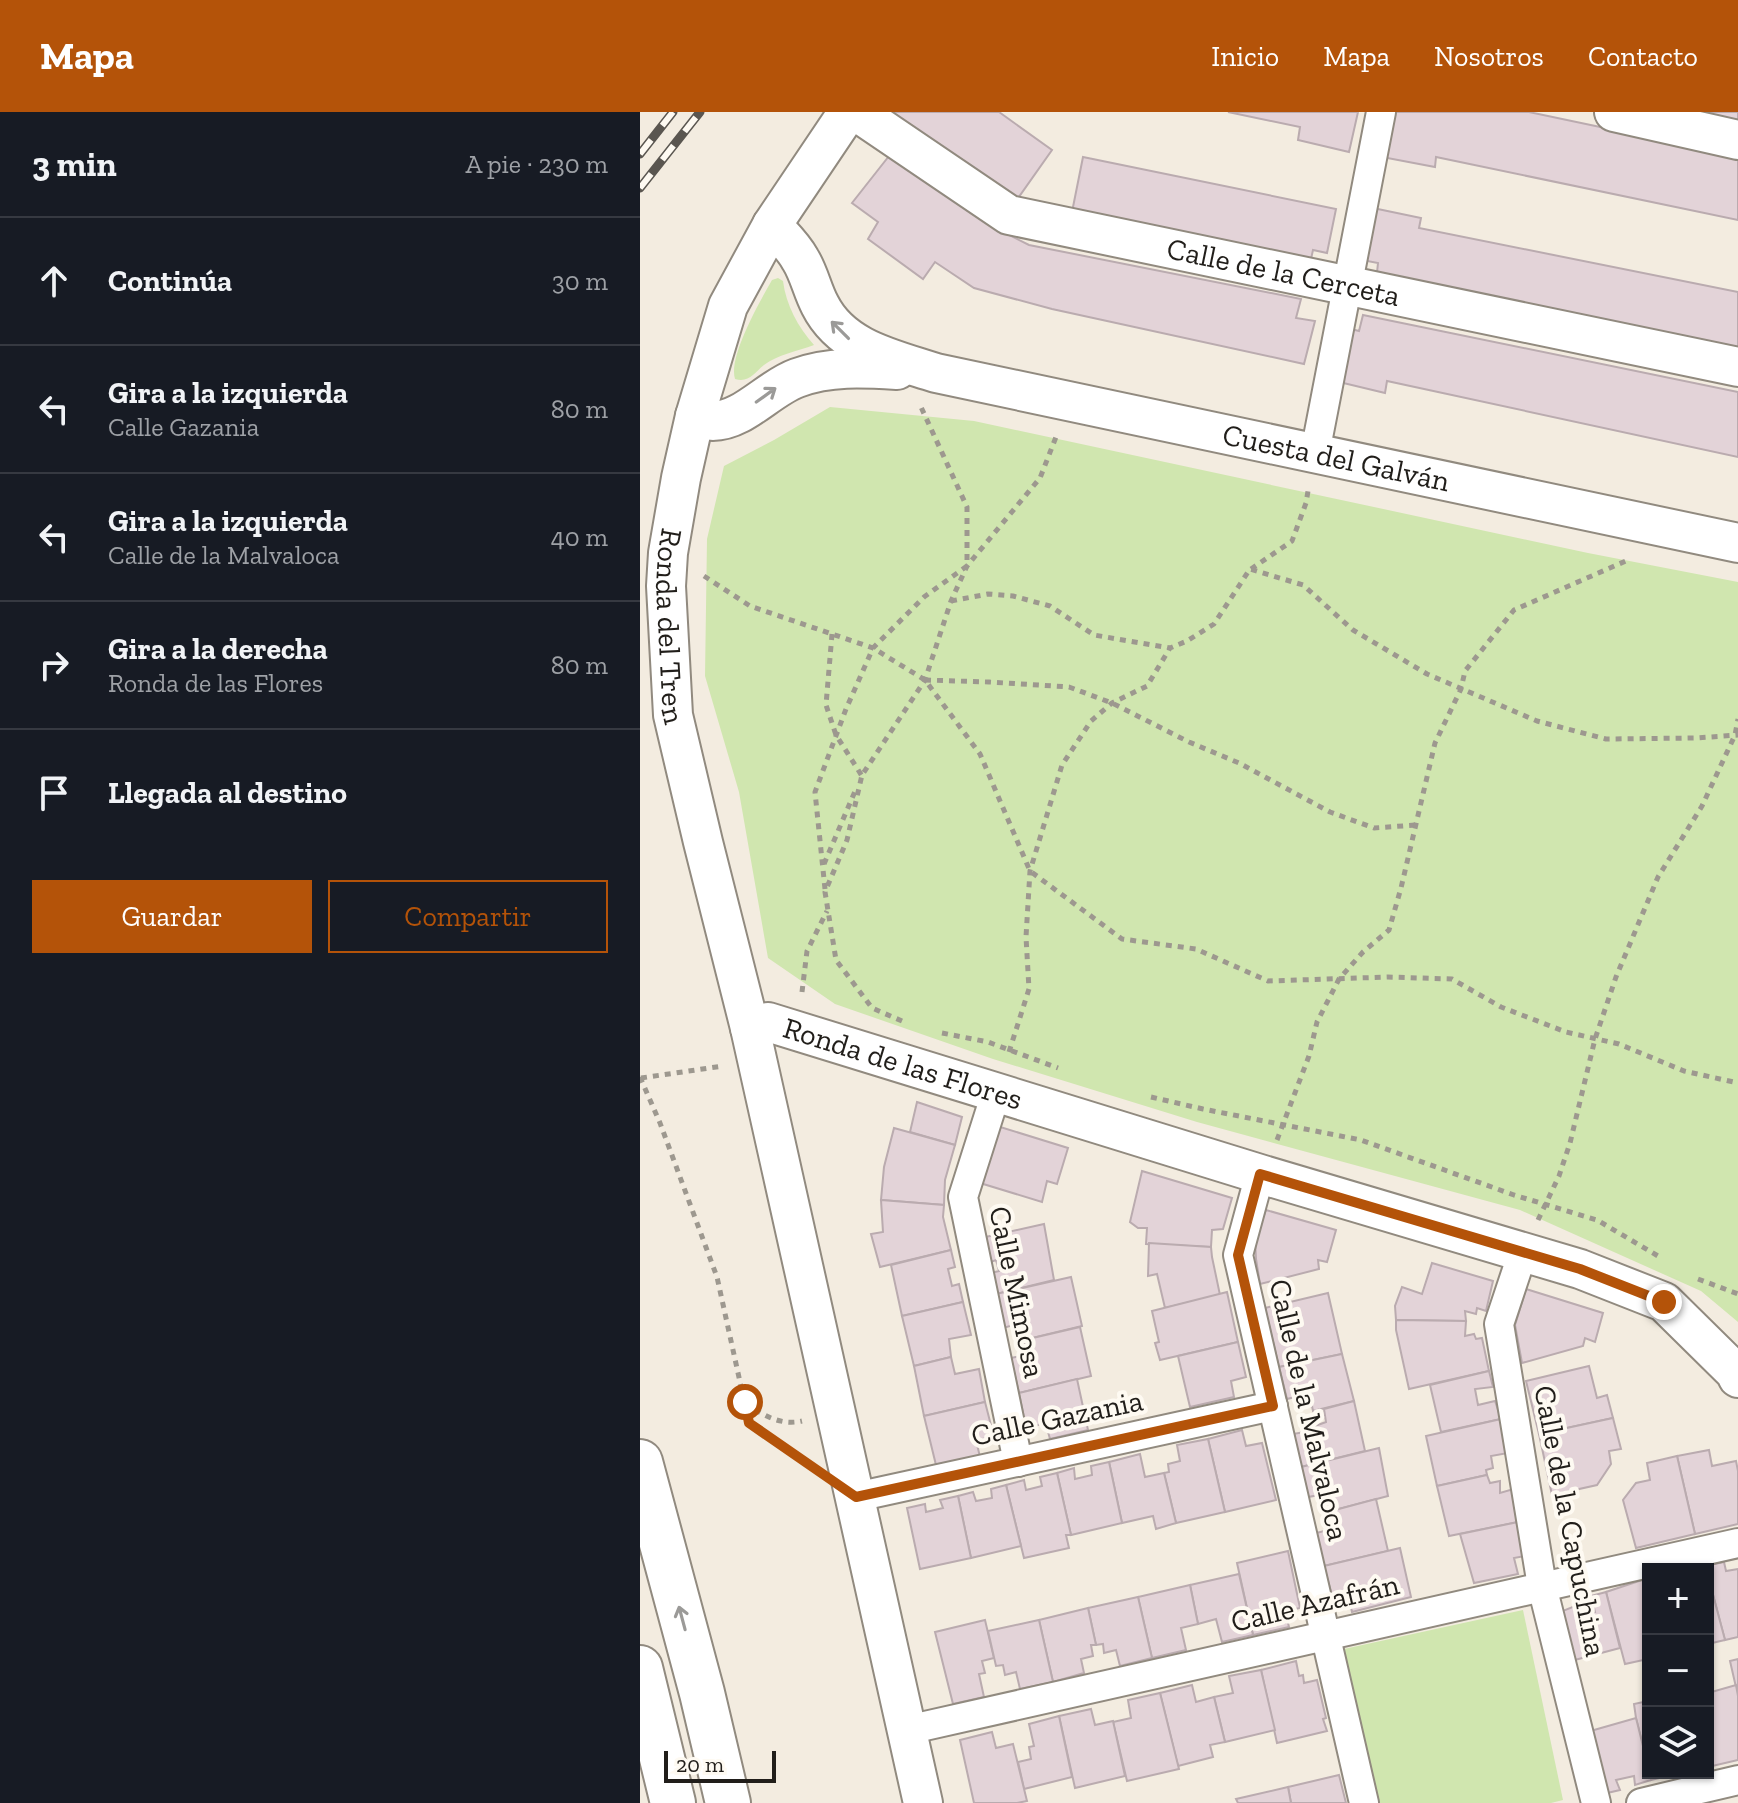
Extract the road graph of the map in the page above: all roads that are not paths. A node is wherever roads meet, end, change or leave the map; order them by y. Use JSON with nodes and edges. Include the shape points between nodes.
{"nodes":[{"id":1,"x":848,"y":112,"type":"edge"},
{"id":2,"x":857,"y":112,"type":"edge"},
{"id":3,"x":1381,"y":112,"type":"edge"},
{"id":4,"x":1614,"y":112,"type":"edge"},
{"id":5,"x":1738,"y":140,"type":"edge"},
{"id":6,"x":772,"y":225,"type":"junction"},
{"id":7,"x":1346,"y":284,"type":"junction"},
{"id":8,"x":1738,"y":367,"type":"edge"},
{"id":9,"x":919,"y":372,"type":"junction"},
{"id":10,"x":695,"y":416,"type":"junction"},
{"id":11,"x":1315,"y":453,"type":"junction"},
{"id":12,"x":1738,"y":543,"type":"edge"},
{"id":13,"x":754,"y":1045,"type":"junction"},
{"id":14,"x":996,"y":1093,"type":"junction"},
{"id":15,"x":1260,"y":1174,"type":"junction"},
{"id":16,"x":1523,"y":1252,"type":"junction"},
{"id":17,"x":1738,"y":1378,"type":"edge"},
{"id":18,"x":1273,"y":1406,"type":"junction"},
{"id":19,"x":640,"y":1462,"type":"edge"},
{"id":20,"x":1018,"y":1462,"type":"junction"},
{"id":21,"x":856,"y":1497,"type":"junction"},
{"id":22,"x":1738,"y":1543,"type":"edge"},
{"id":23,"x":1542,"y":1586,"type":"junction"},
{"id":24,"x":1326,"y":1636,"type":"junction"},
{"id":25,"x":640,"y":1668,"type":"edge"},
{"id":26,"x":702,"y":1693,"type":"junction"},
{"id":27,"x":907,"y":1730,"type":"junction"},
{"id":28,"x":1738,"y":1780,"type":"edge"},
{"id":29,"x":673,"y":1803,"type":"edge"},
{"id":30,"x":728,"y":1803,"type":"edge"},
{"id":31,"x":756,"y":1803,"type":"edge"},
{"id":32,"x":923,"y":1803,"type":"edge"},
{"id":33,"x":1364,"y":1803,"type":"edge"},
{"id":34,"x":1596,"y":1803,"type":"edge"},
{"id":35,"x":1641,"y":1803,"type":"edge"}],
"edges":[{"from":1,"to":6,"type":"street","name":"Ronda del Tren"},
{"from":2,"to":7,"type":"street","name":"Calle de la Cerceta","via":[[1009,215]]},
{"from":3,"to":7,"type":"street"},
{"from":4,"to":5,"type":"street"},
{"from":9,"to":6,"type":"street","name":"Cuesta del Galván","one_way":true,"via":[[851,340],[834,325],[801,260]]},
{"from":6,"to":10,"type":"street","name":"Ronda del Tren","via":[[728,306]]},
{"from":7,"to":8,"type":"street","name":"Calle de la Cerceta"},
{"from":7,"to":11,"type":"street"},
{"from":10,"to":9,"type":"street","name":"Cuesta del Galván","one_way":true,"via":[[713,421],[732,416],[779,386],[824,370]]},
{"from":9,"to":11,"type":"street","name":"Cuesta del Galván"},
{"from":10,"to":13,"type":"street","name":"Ronda del Tren","via":[[668,553],[673,715]]},
{"from":11,"to":12,"type":"street","name":"Cuesta del Galván"},
{"from":13,"to":14,"type":"street","name":"Ronda de las Flores","via":[[768,1022]]},
{"from":13,"to":21,"type":"street","name":"Ronda de las Flores"},
{"from":14,"to":15,"type":"street","name":"Ronda de las Flores"},
{"from":14,"to":20,"type":"street","name":"Calle Mimosa","via":[[963,1197]]},
{"from":15,"to":16,"type":"street","name":"Ronda de las Flores"},
{"from":15,"to":18,"type":"street","name":"Calle de la Malvaloca","via":[[1238,1255]]},
{"from":16,"to":17,"type":"street","name":"Ronda de las Flores","via":[[1664,1302]]},
{"from":16,"to":23,"type":"street","name":"Calle de la Capuchina","via":[[1499,1324]]},
{"from":18,"to":20,"type":"street","name":"Calle Gazania"},
{"from":18,"to":24,"type":"street","name":"Calle de la Malvaloca"},
{"from":26,"to":19,"type":"highway","one_way":true},
{"from":20,"to":21,"type":"street","name":"Calle Gazania"},
{"from":21,"to":27,"type":"street","name":"Ronda de las Flores"},
{"from":22,"to":23,"type":"street","name":"Calle Azafrán"},
{"from":23,"to":24,"type":"street","name":"Calle Azafrán"},
{"from":23,"to":34,"type":"street","name":"Calle de la Capuchina"},
{"from":24,"to":27,"type":"street","name":"Calle Azafrán"},
{"from":24,"to":33,"type":"street","name":"Calle de la Malvaloca"},
{"from":25,"to":29,"type":"highway"},
{"from":26,"to":30,"type":"highway"},
{"from":26,"to":31,"type":"highway"},
{"from":27,"to":32,"type":"street","name":"Ronda de las Flores"},
{"from":28,"to":35,"type":"street"}]}
